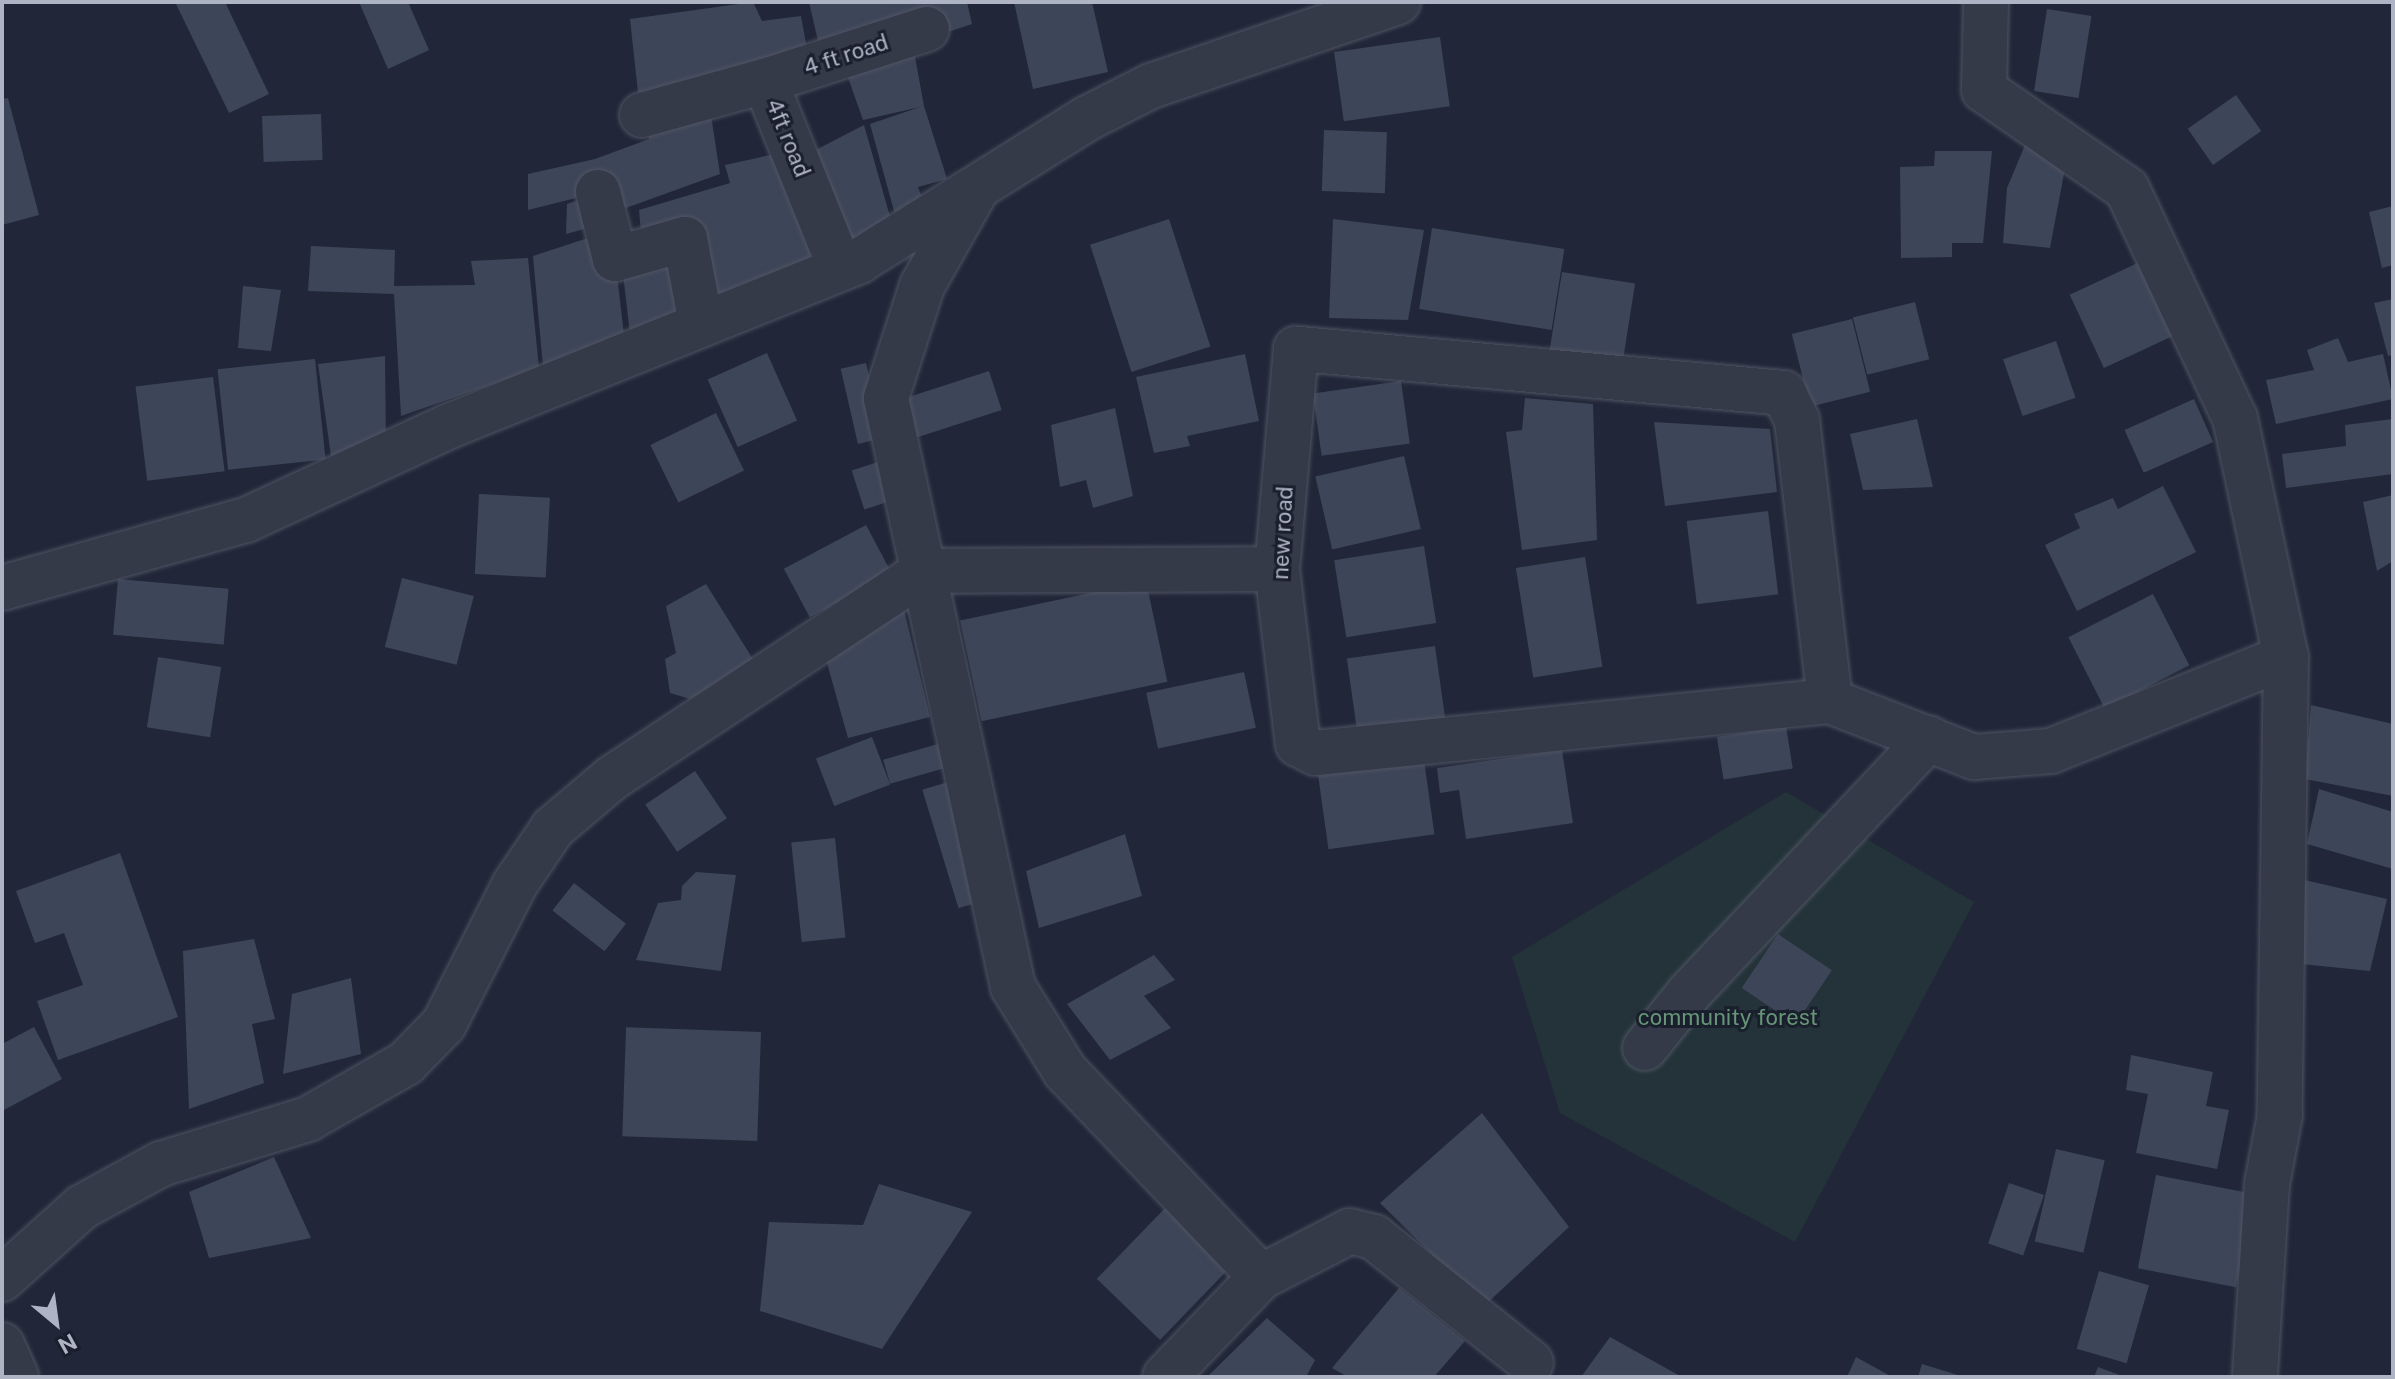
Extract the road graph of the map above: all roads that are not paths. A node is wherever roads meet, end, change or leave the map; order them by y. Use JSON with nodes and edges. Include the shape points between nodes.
{"nodes":[{"id":1,"x":1398,"y":2,"type":"edge"},
{"id":2,"x":1986,"y":2,"type":"edge"},
{"id":3,"x":927,"y":29,"type":"dead end"},
{"id":4,"x":765,"y":81,"type":"junction"},
{"id":5,"x":642,"y":115,"type":"dead end"},
{"id":6,"x":977,"y":187,"type":"junction"},
{"id":7,"x":600,"y":208,"type":"dead end"},
{"id":8,"x":840,"y":268,"type":"junction"},
{"id":9,"x":701,"y":324,"type":"junction"},
{"id":10,"x":1277,"y":569,"type":"junction"},
{"id":11,"x":925,"y":571,"type":"junction"},
{"id":12,"x":2,"y":588,"type":"edge"},
{"id":13,"x":2286,"y":657,"type":"junction"},
{"id":14,"x":1830,"y":701,"type":"junction"},
{"id":15,"x":1929,"y":738,"type":"junction"},
{"id":16,"x":1645,"y":1048,"type":"dead end"},
{"id":17,"x":1261,"y":1277,"type":"junction"},
{"id":18,"x":2,"y":1279,"type":"edge"},
{"id":19,"x":2,"y":1345,"type":"edge"},
{"id":20,"x":1531,"y":1363,"type":"dead end"},
{"id":21,"x":16,"y":1377,"type":"edge"},
{"id":22,"x":1165,"y":1377,"type":"edge"},
{"id":23,"x":2255,"y":1377,"type":"edge"}],
"edges":[{"from":1,"to":6,"type":"street","via":[[1151,86]]},
{"from":2,"to":13,"type":"street","via":[[1984,90],[2127,189],[2235,418]]},
{"from":3,"to":4,"type":"street","name":"4 ft road"},
{"from":4,"to":5,"type":"street","name":"4ft road"},
{"from":4,"to":8,"type":"street","name":"4ft road"},
{"from":6,"to":8,"type":"street"},
{"from":6,"to":11,"type":"street","via":[[922,286],[886,398]]},
{"from":7,"to":9,"type":"street","via":[[615,259],[685,239]]},
{"from":8,"to":9,"type":"street"},
{"from":9,"to":12,"type":"street","via":[[452,425],[246,520]]},
{"from":10,"to":11,"type":"street"},
{"from":10,"to":14,"type":"street","name":"new road","via":[[1298,744],[1316,753]]},
{"from":10,"to":14,"type":"street","name":"new road","via":[[1296,349],[1784,393],[1797,420]]},
{"from":11,"to":17,"type":"street","via":[[1013,987],[1065,1071]]},
{"from":11,"to":18,"type":"street","via":[[612,778],[553,828],[515,884],[444,1024],[406,1063],[308,1119],[161,1164],[82,1207]]},
{"from":13,"to":15,"type":"street","via":[[2051,751],[1974,757]]},
{"from":13,"to":23,"type":"street","via":[[2280,1115],[2267,1184]]},
{"from":14,"to":15,"type":"street"},
{"from":15,"to":16,"type":"street","via":[[1689,993]]},
{"from":17,"to":20,"type":"street","via":[[1335,1235],[1350,1231],[1374,1237]]},
{"from":17,"to":22,"type":"street"},
{"from":19,"to":21,"type":"street"}]}
